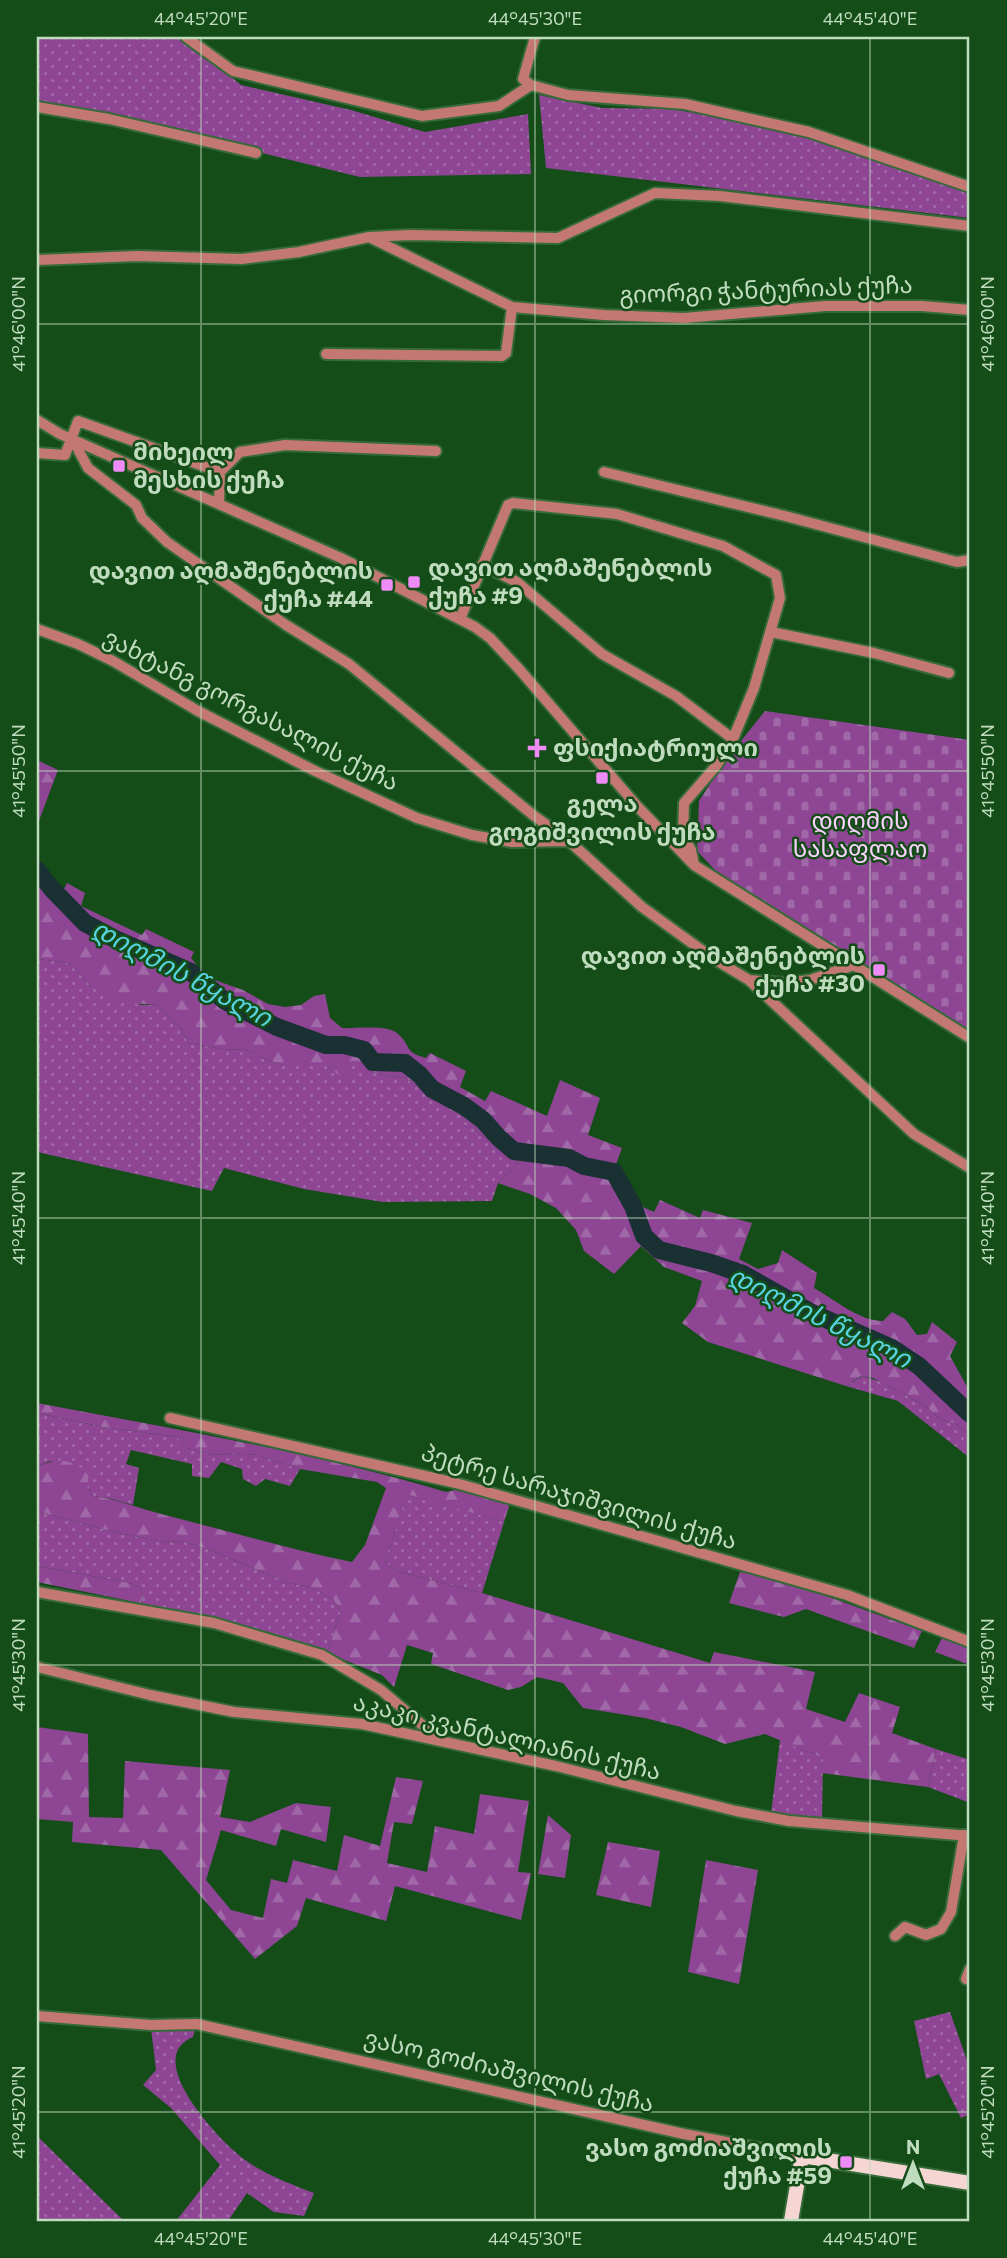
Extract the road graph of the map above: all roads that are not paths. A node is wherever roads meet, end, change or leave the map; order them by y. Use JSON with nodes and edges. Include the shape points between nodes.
{"nodes":[{"id":1,"x":186,"y":37,"type":"edge"},
{"id":2,"x":535,"y":37,"type":"edge"},
{"id":3,"x":531,"y":85,"type":"junction"},
{"id":4,"x":37,"y":107,"type":"edge"},
{"id":5,"x":256,"y":153,"type":"dead end"},
{"id":6,"x":970,"y":187,"type":"edge"},
{"id":7,"x":970,"y":226,"type":"edge"},
{"id":8,"x":369,"y":237,"type":"junction"},
{"id":9,"x":37,"y":260,"type":"edge"},
{"id":10,"x":512,"y":307,"type":"junction"},
{"id":11,"x":970,"y":310,"type":"edge"},
{"id":12,"x":326,"y":354,"type":"dead end"},
{"id":13,"x":37,"y":420,"type":"edge"},
{"id":14,"x":72,"y":438,"type":"junction"},
{"id":15,"x":436,"y":451,"type":"dead end"},
{"id":16,"x":37,"y":453,"type":"edge"},
{"id":17,"x":220,"y":472,"type":"junction"},
{"id":18,"x":604,"y":472,"type":"dead end"},
{"id":19,"x":219,"y":504,"type":"junction"},
{"id":20,"x":970,"y":560,"type":"edge"},
{"id":21,"x":482,"y":565,"type":"junction"},
{"id":22,"x":460,"y":619,"type":"junction"},
{"id":23,"x":37,"y":629,"type":"edge"},
{"id":24,"x":771,"y":632,"type":"junction"},
{"id":25,"x":949,"y":673,"type":"dead end"},
{"id":26,"x":733,"y":739,"type":"junction"},
{"id":27,"x":569,"y":841,"type":"junction"},
{"id":28,"x":694,"y":865,"type":"junction"},
{"id":29,"x":854,"y":965,"type":"junction"},
{"id":30,"x":749,"y":980,"type":"junction"},
{"id":31,"x":970,"y":1038,"type":"edge"},
{"id":32,"x":970,"y":1168,"type":"edge"},
{"id":33,"x":170,"y":1418,"type":"dead end"},
{"id":34,"x":37,"y":1592,"type":"edge"},
{"id":35,"x":970,"y":1642,"type":"edge"},
{"id":36,"x":37,"y":1667,"type":"edge"},
{"id":37,"x":441,"y":1741,"type":"junction"},
{"id":38,"x":967,"y":1835,"type":"edge"},
{"id":39,"x":895,"y":1936,"type":"dead end"},
{"id":40,"x":37,"y":2016,"type":"edge"},
{"id":41,"x":802,"y":2156,"type":"junction"},
{"id":42,"x":970,"y":2183,"type":"edge"},
{"id":43,"x":791,"y":2221,"type":"edge"}],
"edges":[{"from":1,"to":3,"type":"street","via":[[233,71],[422,116],[499,106]]},
{"from":2,"to":3,"type":"street","via":[[523,79]]},
{"from":3,"to":6,"type":"street","via":[[568,95],[685,104],[809,132]]},
{"from":4,"to":5,"type":"street"},
{"from":7,"to":8,"type":"street","via":[[720,196],[655,193],[558,239]]},
{"from":8,"to":9,"type":"street","via":[[242,259],[137,256]]},
{"from":8,"to":10,"type":"street","name":"გიორგი ჭანტურიას ქუჩა"},
{"from":10,"to":11,"type":"street","name":"გიორგი ჭანტურიას ქუჩა","via":[[684,318],[825,306]]},
{"from":10,"to":12,"type":"street","via":[[507,351],[502,356]]},
{"from":13,"to":14,"type":"street"},
{"from":14,"to":16,"type":"street","via":[[65,455]]},
{"from":14,"to":17,"type":"street","via":[[78,421]]},
{"from":14,"to":19,"type":"street"},
{"from":14,"to":27,"type":"street","via":[[88,468],[136,505],[142,518],[167,541],[349,664]]},
{"from":15,"to":17,"type":"street","via":[[285,445],[240,452]]},
{"from":17,"to":19,"type":"street"},
{"from":18,"to":20,"type":"street","via":[[957,562]]},
{"from":19,"to":22,"type":"street","via":[[341,558]]},
{"from":21,"to":22,"type":"street"},
{"from":21,"to":24,"type":"street","via":[[509,504],[617,514],[723,546],[776,575],[780,598]]},
{"from":21,"to":26,"type":"street","via":[[517,582],[601,653],[676,696]]},
{"from":22,"to":28,"type":"street","via":[[490,638]]},
{"from":23,"to":27,"type":"street","name":"ვახტანგ გორგასალის ქუჩა","via":[[113,661],[198,711],[417,818],[512,842]]},
{"from":24,"to":25,"type":"street"},
{"from":24,"to":26,"type":"street"},
{"from":26,"to":28,"type":"street","via":[[684,803],[683,836]]},
{"from":27,"to":30,"type":"street","via":[[642,907]]},
{"from":28,"to":29,"type":"street"},
{"from":29,"to":30,"type":"street","via":[[810,980]]},
{"from":29,"to":31,"type":"street"},
{"from":30,"to":32,"type":"street","via":[[914,1133]]},
{"from":33,"to":35,"type":"street","name":"პეტრე სარაჯიშვილის ქუჩა","via":[[465,1486],[847,1595]]},
{"from":34,"to":37,"type":"street","via":[[215,1623],[323,1655],[381,1690]]},
{"from":36,"to":37,"type":"street","name":"აკაკი კვანტალიანის ქუჩა","via":[[234,1712],[362,1724]]},
{"from":37,"to":38,"type":"street","name":"აკაკი კვანტალიანის ქუჩა","via":[[789,1821]]},
{"from":38,"to":39,"type":"street","via":[[951,1912],[941,1929],[926,1935],[905,1927]]},
{"from":40,"to":41,"type":"street","name":"ვასო გოძიაშვილის ქუჩა","via":[[197,2024],[684,2134]]},
{"from":41,"to":42,"type":"main road","name":"ვასო გოძიაშვილის ქუჩა"},
{"from":41,"to":43,"type":"main road"}]}
